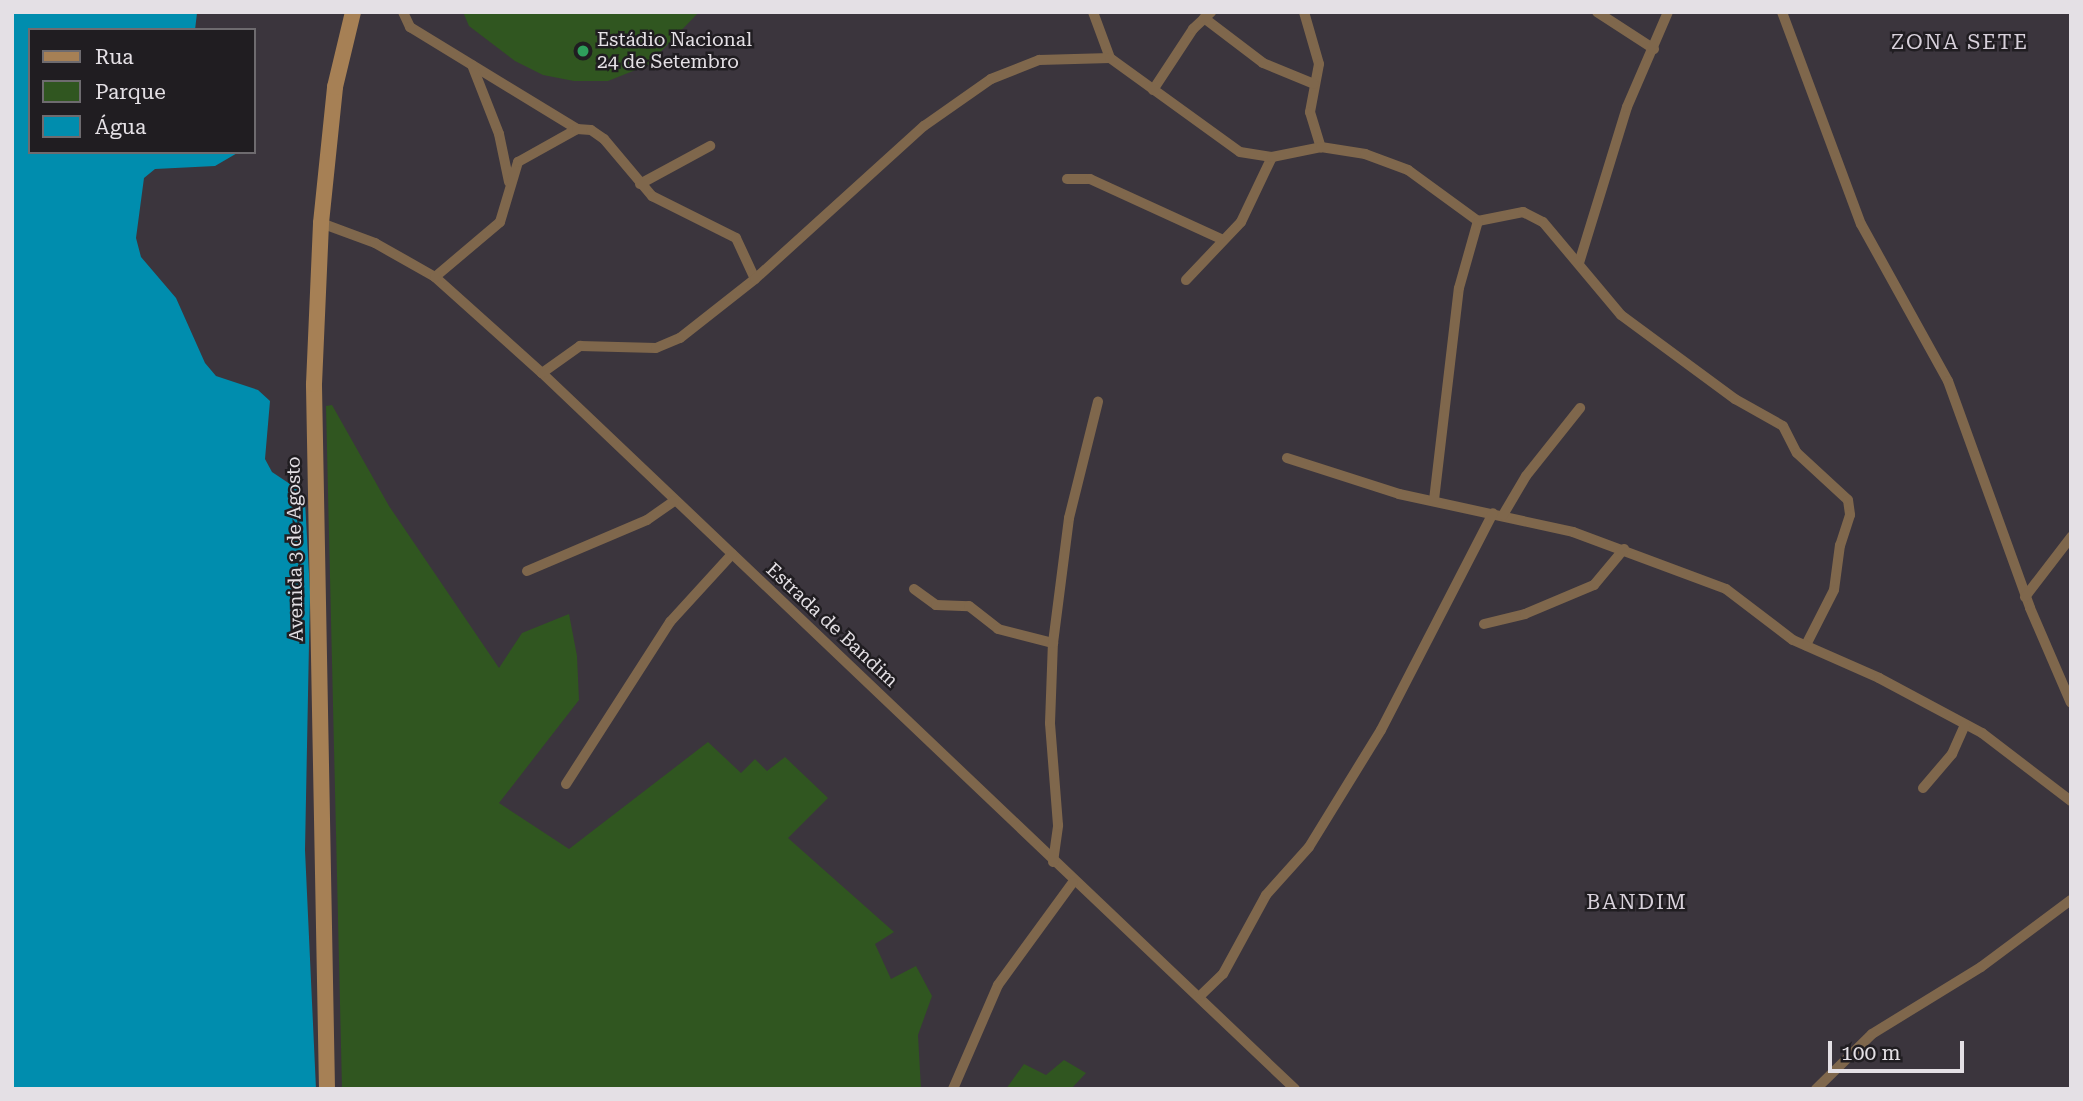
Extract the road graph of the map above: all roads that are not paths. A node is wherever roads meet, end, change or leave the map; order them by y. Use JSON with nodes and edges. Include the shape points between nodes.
{"nodes":[{"id":1,"x":353,"y":12,"type":"edge"},
{"id":2,"x":403,"y":12,"type":"edge"},
{"id":3,"x":1093,"y":12,"type":"edge"},
{"id":4,"x":1304,"y":12,"type":"edge"},
{"id":5,"x":1597,"y":12,"type":"edge"},
{"id":6,"x":1668,"y":12,"type":"edge"},
{"id":7,"x":1782,"y":12,"type":"edge"},
{"id":8,"x":1208,"y":15,"type":"edge"},
{"id":9,"x":1654,"y":49,"type":"junction"},
{"id":10,"x":1110,"y":58,"type":"junction"},
{"id":11,"x":471,"y":64,"type":"junction"},
{"id":12,"x":1314,"y":84,"type":"junction"},
{"id":13,"x":1153,"y":90,"type":"junction"},
{"id":14,"x":578,"y":129,"type":"junction"},
{"id":15,"x":710,"y":146,"type":"dead end"},
{"id":16,"x":1321,"y":147,"type":"junction"},
{"id":17,"x":1272,"y":157,"type":"junction"},
{"id":18,"x":1067,"y":179,"type":"dead end"},
{"id":19,"x":509,"y":182,"type":"junction"},
{"id":20,"x":640,"y":184,"type":"junction"},
{"id":21,"x":1478,"y":222,"type":"junction"},
{"id":22,"x":321,"y":223,"type":"junction"},
{"id":23,"x":1223,"y":240,"type":"junction"},
{"id":24,"x":1579,"y":263,"type":"junction"},
{"id":25,"x":435,"y":277,"type":"junction"},
{"id":26,"x":755,"y":279,"type":"junction"},
{"id":27,"x":1186,"y":280,"type":"dead end"},
{"id":28,"x":542,"y":373,"type":"junction"},
{"id":29,"x":1098,"y":402,"type":"dead end"},
{"id":30,"x":1580,"y":408,"type":"dead end"},
{"id":31,"x":1287,"y":458,"type":"dead end"},
{"id":32,"x":1434,"y":500,"type":"junction"},
{"id":33,"x":674,"y":501,"type":"junction"},
{"id":34,"x":1498,"y":514,"type":"junction"},
{"id":35,"x":2071,"y":537,"type":"edge"},
{"id":36,"x":1624,"y":549,"type":"junction"},
{"id":37,"x":732,"y":554,"type":"junction"},
{"id":38,"x":527,"y":571,"type":"dead end"},
{"id":39,"x":914,"y":589,"type":"dead end"},
{"id":40,"x":2025,"y":597,"type":"junction"},
{"id":41,"x":1484,"y":624,"type":"dead end"},
{"id":42,"x":1053,"y":643,"type":"junction"},
{"id":43,"x":1806,"y":645,"type":"junction"},
{"id":44,"x":2071,"y":704,"type":"edge"},
{"id":45,"x":1965,"y":725,"type":"junction"},
{"id":46,"x":566,"y":784,"type":"dead end"},
{"id":47,"x":1923,"y":788,"type":"dead end"},
{"id":48,"x":2071,"y":801,"type":"edge"},
{"id":49,"x":1053,"y":862,"type":"junction"},
{"id":50,"x":1073,"y":882,"type":"junction"},
{"id":51,"x":2071,"y":900,"type":"edge"},
{"id":52,"x":1199,"y":996,"type":"junction"},
{"id":53,"x":327,"y":1089,"type":"edge"},
{"id":54,"x":953,"y":1089,"type":"edge"},
{"id":55,"x":1296,"y":1089,"type":"edge"},
{"id":56,"x":1816,"y":1089,"type":"edge"}],
"edges":[{"from":1,"to":22,"type":"street","name":"Avenida 3 de Agosto","via":[[335,87]]},
{"from":2,"to":11,"type":"street","via":[[410,27]]},
{"from":3,"to":10,"type":"street"},
{"from":4,"to":12,"type":"street","via":[[1319,64]]},
{"from":5,"to":9,"type":"street"},
{"from":6,"to":9,"type":"street"},
{"from":7,"to":40,"type":"street","via":[[1861,224],[1948,381]]},
{"from":8,"to":12,"type":"street","via":[[1264,63]]},
{"from":8,"to":13,"type":"street"},
{"from":9,"to":24,"type":"street","via":[[1627,107]]},
{"from":10,"to":13,"type":"street"},
{"from":10,"to":26,"type":"street","via":[[1039,60],[991,79],[924,127]]},
{"from":11,"to":14,"type":"street"},
{"from":11,"to":19,"type":"street","via":[[499,134]]},
{"from":12,"to":16,"type":"street","via":[[1310,112]]},
{"from":13,"to":17,"type":"street","via":[[1240,152]]},
{"from":14,"to":19,"type":"street","via":[[518,162]]},
{"from":14,"to":20,"type":"street","via":[[591,130],[604,139]]},
{"from":15,"to":20,"type":"street"},
{"from":16,"to":17,"type":"street"},
{"from":16,"to":21,"type":"street","via":[[1387,160]]},
{"from":17,"to":23,"type":"street","via":[[1252,205]]},
{"from":18,"to":23,"type":"street","via":[[1090,179]]},
{"from":19,"to":25,"type":"street","via":[[500,222]]},
{"from":20,"to":26,"type":"street","via":[[663,204],[736,238]]},
{"from":21,"to":24,"type":"street","via":[[1523,212],[1534,215]]},
{"from":21,"to":32,"type":"street","via":[[1459,288]]},
{"from":22,"to":25,"type":"street","name":"Estrada de Bandim","via":[[375,243]]},
{"from":22,"to":53,"type":"street","name":"Avenida 3 de Agosto","via":[[314,450]]},
{"from":23,"to":27,"type":"street"},
{"from":24,"to":43,"type":"street","via":[[1621,315],[1644,335],[1752,411],[1783,426],[1797,453],[1848,500],[1850,515],[1840,545],[1834,590]]},
{"from":25,"to":28,"type":"street","name":"Estrada de Bandim"},
{"from":26,"to":28,"type":"street","via":[[665,346],[580,346]]},
{"from":28,"to":33,"type":"street","name":"Estrada de Bandim"},
{"from":29,"to":42,"type":"street","via":[[1072,506]]},
{"from":30,"to":34,"type":"street"},
{"from":31,"to":32,"type":"street","via":[[1399,494]]},
{"from":32,"to":34,"type":"street"},
{"from":33,"to":37,"type":"street","name":"Estrada de Bandim"},
{"from":33,"to":38,"type":"street","via":[[647,520]]},
{"from":34,"to":36,"type":"street"},
{"from":34,"to":52,"type":"street","via":[[1375,741],[1309,847],[1266,895],[1223,974]]},
{"from":35,"to":40,"type":"street"},
{"from":36,"to":41,"type":"street","via":[[1594,585],[1525,614]]},
{"from":36,"to":43,"type":"street","via":[[1738,596],[1783,634]]},
{"from":37,"to":46,"type":"street","via":[[670,622]]},
{"from":37,"to":49,"type":"street","name":"Estrada de Bandim"},
{"from":39,"to":42,"type":"street","via":[[936,605],[969,606],[998,629]]},
{"from":40,"to":44,"type":"street"},
{"from":42,"to":49,"type":"street","via":[[1050,723],[1058,825]]},
{"from":43,"to":45,"type":"street"},
{"from":45,"to":47,"type":"street","via":[[1952,754]]},
{"from":45,"to":48,"type":"street"},
{"from":49,"to":50,"type":"street","name":"Estrada de Bandim"},
{"from":50,"to":52,"type":"street","name":"Estrada de Bandim"},
{"from":50,"to":54,"type":"street","via":[[998,985]]},
{"from":51,"to":56,"type":"street","via":[[1969,975],[1872,1034]]},
{"from":52,"to":55,"type":"street","name":"Estrada de Bandim"}]}
